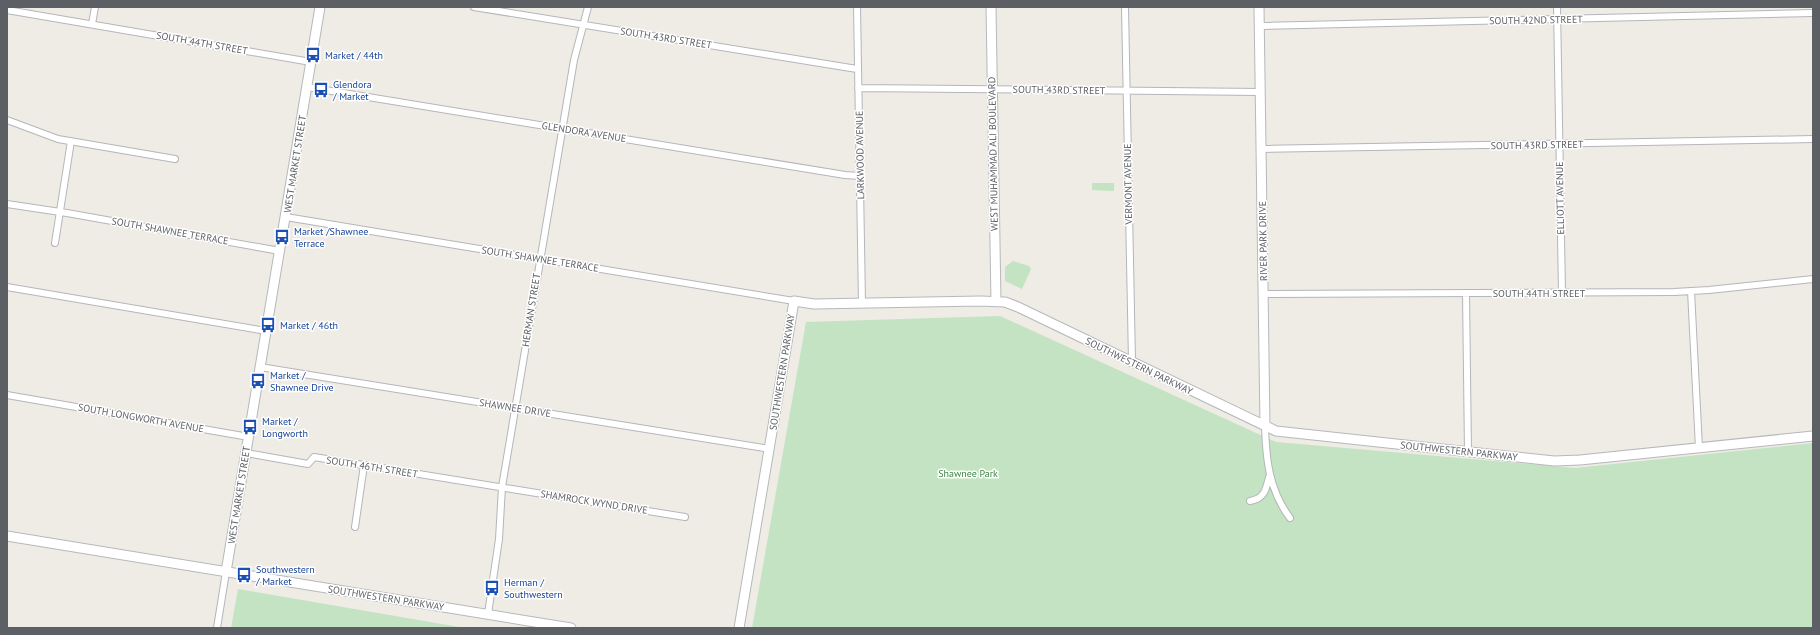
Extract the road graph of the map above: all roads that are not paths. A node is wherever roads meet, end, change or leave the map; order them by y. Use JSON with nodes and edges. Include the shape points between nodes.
{"nodes":[{"id":1,"x":95,"y":7,"type":"edge"},
{"id":2,"x":320,"y":7,"type":"edge"},
{"id":3,"x":474,"y":7,"type":"edge"},
{"id":4,"x":588,"y":7,"type":"edge"},
{"id":5,"x":857,"y":7,"type":"edge"},
{"id":6,"x":991,"y":7,"type":"edge"},
{"id":7,"x":1125,"y":7,"type":"edge"},
{"id":8,"x":1259,"y":7,"type":"edge"},
{"id":9,"x":1557,"y":7,"type":"edge"},
{"id":10,"x":7,"y":10,"type":"edge"},
{"id":11,"x":1813,"y":13,"type":"edge"},
{"id":12,"x":1557,"y":19,"type":"junction"},
{"id":13,"x":92,"y":24,"type":"junction"},
{"id":14,"x":584,"y":25,"type":"junction"},
{"id":15,"x":1260,"y":26,"type":"junction"},
{"id":16,"x":311,"y":62,"type":"junction"},
{"id":17,"x":857,"y":69,"type":"junction"},
{"id":18,"x":307,"y":87,"type":"junction"},
{"id":19,"x":858,"y":88,"type":"junction"},
{"id":20,"x":992,"y":90,"type":"junction"},
{"id":21,"x":1126,"y":91,"type":"junction"},
{"id":22,"x":1261,"y":92,"type":"junction"},
{"id":23,"x":7,"y":120,"type":"edge"},
{"id":24,"x":562,"y":129,"type":"junction"},
{"id":25,"x":1813,"y":139,"type":"edge"},
{"id":26,"x":71,"y":141,"type":"junction"},
{"id":27,"x":1559,"y":144,"type":"junction"},
{"id":28,"x":1262,"y":149,"type":"junction"},
{"id":29,"x":175,"y":159,"type":"dead end"},
{"id":30,"x":860,"y":176,"type":"junction"},
{"id":31,"x":7,"y":204,"type":"edge"},
{"id":32,"x":60,"y":212,"type":"junction"},
{"id":33,"x":286,"y":217,"type":"junction"},
{"id":34,"x":55,"y":244,"type":"dead end"},
{"id":35,"x":280,"y":251,"type":"junction"},
{"id":36,"x":540,"y":259,"type":"junction"},
{"id":37,"x":1813,"y":279,"type":"edge"},
{"id":38,"x":7,"y":287,"type":"edge"},
{"id":39,"x":1691,"y":291,"type":"junction"},
{"id":40,"x":1562,"y":292,"type":"junction"},
{"id":41,"x":1466,"y":293,"type":"junction"},
{"id":42,"x":1264,"y":294,"type":"junction"},
{"id":43,"x":794,"y":301,"type":"junction"},
{"id":44,"x":996,"y":302,"type":"junction"},
{"id":45,"x":862,"y":303,"type":"junction"},
{"id":46,"x":266,"y":332,"type":"junction"},
{"id":47,"x":1132,"y":362,"type":"junction"},
{"id":48,"x":260,"y":367,"type":"junction"},
{"id":49,"x":7,"y":395,"type":"edge"},
{"id":50,"x":515,"y":408,"type":"junction"},
{"id":51,"x":1265,"y":426,"type":"junction"},
{"id":52,"x":1813,"y":436,"type":"edge"},
{"id":53,"x":249,"y":437,"type":"junction"},
{"id":54,"x":1699,"y":448,"type":"junction"},
{"id":55,"x":770,"y":449,"type":"junction"},
{"id":56,"x":1468,"y":452,"type":"junction"},
{"id":57,"x":246,"y":453,"type":"junction"},
{"id":58,"x":364,"y":465,"type":"junction"},
{"id":59,"x":1269,"y":476,"type":"junction"},
{"id":60,"x":502,"y":488,"type":"junction"},
{"id":61,"x":1250,"y":501,"type":"dead end"},
{"id":62,"x":685,"y":517,"type":"dead end"},
{"id":63,"x":1290,"y":518,"type":"dead end"},
{"id":64,"x":355,"y":526,"type":"dead end"},
{"id":65,"x":7,"y":536,"type":"edge"},
{"id":66,"x":226,"y":572,"type":"junction"},
{"id":67,"x":488,"y":614,"type":"junction"},
{"id":68,"x":217,"y":628,"type":"edge"},
{"id":69,"x":571,"y":628,"type":"edge"},
{"id":70,"x":740,"y":628,"type":"edge"}],
"edges":[{"from":1,"to":13,"type":"street"},
{"from":2,"to":16,"type":"street","name":"WEST MARKET STREET"},
{"from":3,"to":14,"type":"street","name":"SOUTH 43RD STREET"},
{"from":4,"to":14,"type":"street","name":"HERMAN STREET"},
{"from":5,"to":17,"type":"street","name":"LARKWOOD AVENUE"},
{"from":6,"to":20,"type":"street","name":"WEST MUHAMMAD ALI BOULEVARD"},
{"from":7,"to":21,"type":"street","name":"VERMONT AVENUE"},
{"from":8,"to":15,"type":"street","name":"RIVER PARK DRIVE"},
{"from":9,"to":12,"type":"street","name":"ELLIOTT AVENUE"},
{"from":10,"to":13,"type":"street","name":"SOUTH 44TH STREET"},
{"from":11,"to":12,"type":"street","name":"SOUTH 42ND STREET"},
{"from":12,"to":15,"type":"street","name":"SOUTH 42ND STREET"},
{"from":12,"to":27,"type":"street","name":"ELLIOTT AVENUE"},
{"from":13,"to":16,"type":"street","name":"SOUTH 44TH STREET"},
{"from":14,"to":17,"type":"street","name":"SOUTH 43RD STREET"},
{"from":14,"to":24,"type":"street","name":"HERMAN STREET","via":[[574,60]]},
{"from":15,"to":22,"type":"street","name":"RIVER PARK DRIVE"},
{"from":16,"to":18,"type":"street","name":"WEST MARKET STREET"},
{"from":17,"to":19,"type":"street","name":"LARKWOOD AVENUE"},
{"from":18,"to":24,"type":"street","name":"GLENDORA AVENUE"},
{"from":18,"to":33,"type":"street","name":"WEST MARKET STREET"},
{"from":19,"to":20,"type":"street","name":"SOUTH 43RD STREET"},
{"from":19,"to":30,"type":"street","name":"LARKWOOD AVENUE"},
{"from":20,"to":21,"type":"street","name":"SOUTH 43RD STREET"},
{"from":20,"to":44,"type":"street","name":"WEST MUHAMMAD ALI BOULEVARD"},
{"from":21,"to":22,"type":"street","name":"SOUTH 43RD STREET"},
{"from":21,"to":47,"type":"street","name":"VERMONT AVENUE"},
{"from":22,"to":28,"type":"street","name":"RIVER PARK DRIVE"},
{"from":23,"to":26,"type":"street","via":[[58,139]]},
{"from":24,"to":30,"type":"street","name":"GLENDORA AVENUE"},
{"from":24,"to":36,"type":"street","name":"HERMAN STREET"},
{"from":25,"to":27,"type":"street","name":"SOUTH 43RD STREET"},
{"from":26,"to":29,"type":"street"},
{"from":26,"to":32,"type":"street"},
{"from":27,"to":28,"type":"street","name":"SOUTH 43RD STREET"},
{"from":27,"to":40,"type":"street","name":"ELLIOTT AVENUE"},
{"from":28,"to":42,"type":"street","name":"RIVER PARK DRIVE"},
{"from":30,"to":45,"type":"street","name":"LARKWOOD AVENUE"},
{"from":31,"to":32,"type":"street","name":"SOUTH SHAWNEE TERRACE"},
{"from":32,"to":34,"type":"street"},
{"from":32,"to":35,"type":"street","name":"SOUTH SHAWNEE TERRACE"},
{"from":33,"to":35,"type":"street","name":"WEST MARKET STREET"},
{"from":33,"to":36,"type":"street","name":"SOUTH SHAWNEE TERRACE"},
{"from":35,"to":46,"type":"street","name":"WEST MARKET STREET"},
{"from":36,"to":43,"type":"street","name":"SOUTH SHAWNEE TERRACE"},
{"from":36,"to":50,"type":"street","name":"HERMAN STREET"},
{"from":37,"to":39,"type":"street","name":"SOUTH 44TH STREET"},
{"from":38,"to":46,"type":"street"},
{"from":39,"to":40,"type":"street","name":"SOUTH 44TH STREET"},
{"from":39,"to":54,"type":"street"},
{"from":40,"to":41,"type":"street","name":"SOUTH 44TH STREET"},
{"from":41,"to":42,"type":"street","name":"SOUTH 44TH STREET"},
{"from":41,"to":56,"type":"street"},
{"from":42,"to":51,"type":"street","name":"RIVER PARK DRIVE"},
{"from":43,"to":45,"type":"street","name":"SOUTHWESTERN PARKWAY","via":[[814,304]]},
{"from":43,"to":55,"type":"street","name":"SOUTHWESTERN PARKWAY"},
{"from":44,"to":45,"type":"street","name":"SOUTHWESTERN PARKWAY"},
{"from":44,"to":47,"type":"street","name":"SOUTHWESTERN PARKWAY","via":[[1018,307]]},
{"from":46,"to":48,"type":"street","name":"WEST MARKET STREET"},
{"from":47,"to":51,"type":"street","name":"SOUTHWESTERN PARKWAY"},
{"from":48,"to":50,"type":"street","name":"SHAWNEE DRIVE"},
{"from":48,"to":53,"type":"street","name":"WEST MARKET STREET"},
{"from":49,"to":53,"type":"street","name":"SOUTH LONGWORTH AVENUE"},
{"from":50,"to":55,"type":"street","name":"SHAWNEE DRIVE"},
{"from":50,"to":60,"type":"street","name":"HERMAN STREET"},
{"from":51,"to":56,"type":"street","name":"SOUTHWESTERN PARKWAY","via":[[1276,431]]},
{"from":51,"to":59,"type":"street","name":"RIVER PARK DRIVE"},
{"from":52,"to":54,"type":"street","name":"SOUTHWESTERN PARKWAY"},
{"from":53,"to":57,"type":"street","name":"WEST MARKET STREET"},
{"from":54,"to":56,"type":"street","name":"SOUTHWESTERN PARKWAY","via":[[1567,461]]},
{"from":55,"to":70,"type":"street","name":"SOUTHWESTERN PARKWAY"},
{"from":57,"to":58,"type":"street","name":"SOUTH 46TH STREET","via":[[308,464],[314,457]]},
{"from":57,"to":66,"type":"street","name":"WEST MARKET STREET"},
{"from":58,"to":60,"type":"street","name":"SOUTH 46TH STREET"},
{"from":58,"to":64,"type":"street"},
{"from":59,"to":61,"type":"street","name":"RIVER PARK DRIVE","via":[[1263,496]]},
{"from":59,"to":63,"type":"street","name":"RIVER PARK DRIVE","via":[[1278,501]]},
{"from":60,"to":62,"type":"street","name":"SHAMROCK WYND DRIVE"},
{"from":60,"to":67,"type":"street","name":"HERMAN STREET","via":[[499,539]]},
{"from":65,"to":66,"type":"street","name":"SOUTHWESTERN PARKWAY"},
{"from":66,"to":67,"type":"street","name":"SOUTHWESTERN PARKWAY"},
{"from":66,"to":68,"type":"street","name":"WEST MARKET STREET"},
{"from":67,"to":69,"type":"street","name":"SOUTHWESTERN PARKWAY"}]}
